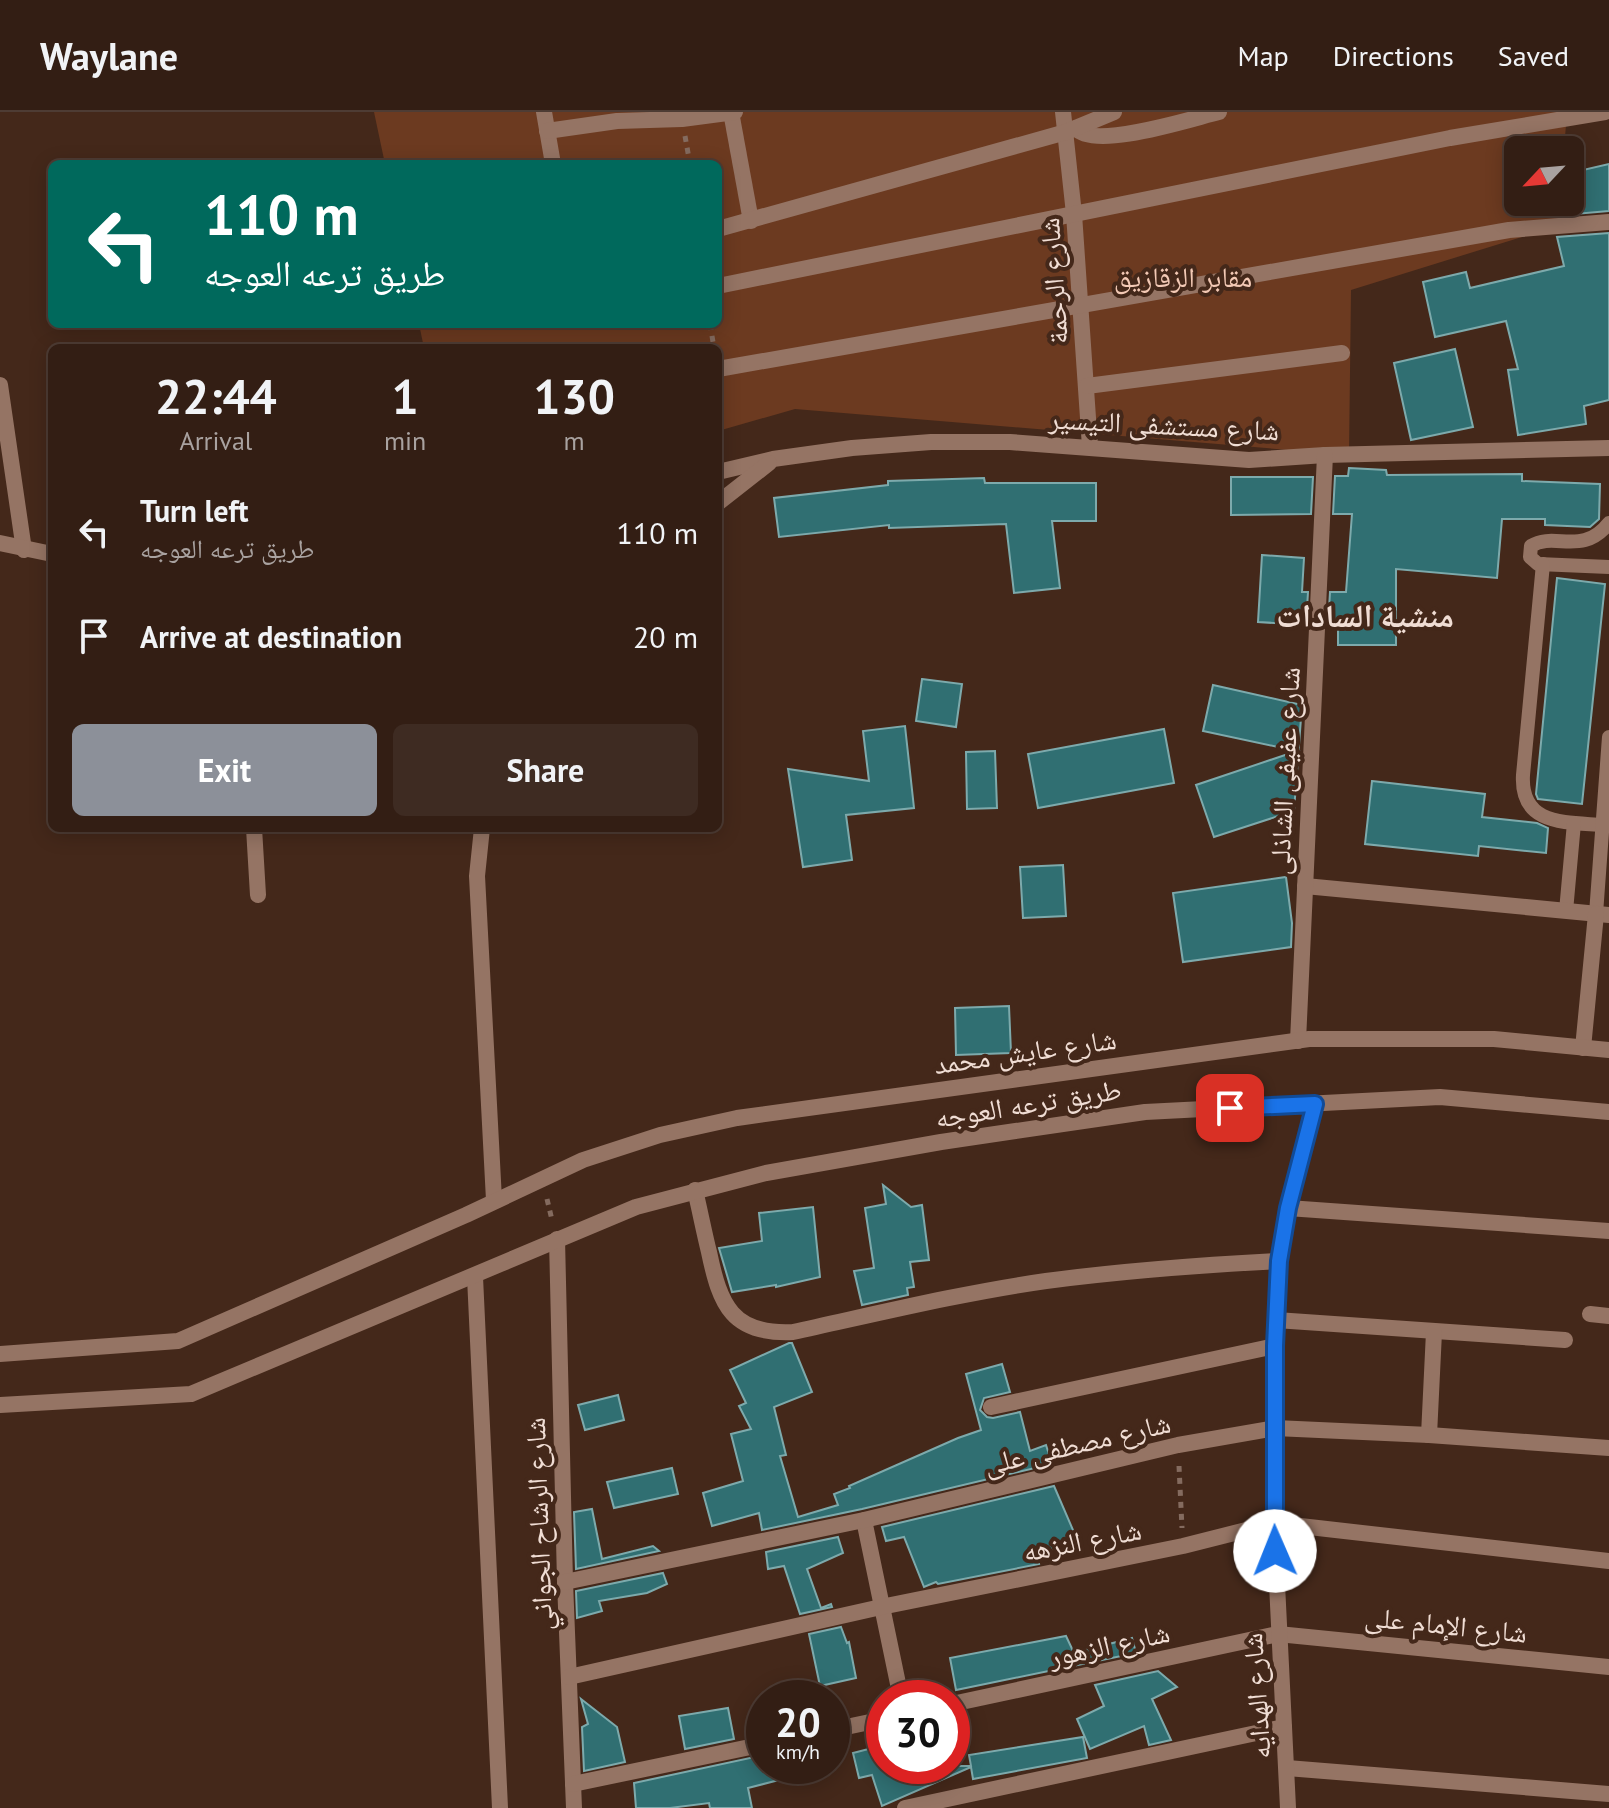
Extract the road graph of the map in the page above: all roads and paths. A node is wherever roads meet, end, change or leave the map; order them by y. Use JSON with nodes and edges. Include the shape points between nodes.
{"nodes":[{"id":1,"x":544,"y":112,"type":"edge"},
{"id":2,"x":732,"y":112,"type":"edge"},
{"id":3,"x":1063,"y":112,"type":"edge"},
{"id":4,"x":1114,"y":112,"type":"edge"},
{"id":5,"x":1219,"y":112,"type":"edge"},
{"id":6,"x":1605,"y":112,"type":"edge"},
{"id":7,"x":1567,"y":114,"type":"edge"},
{"id":8,"x":616,"y":116,"type":"edge"},
{"id":9,"x":1071,"y":130,"type":"junction"},
{"id":10,"x":547,"y":131,"type":"junction"},
{"id":11,"x":552,"y":160,"type":"edge"},
{"id":12,"x":1074,"y":214,"type":"junction"},
{"id":13,"x":751,"y":221,"type":"junction"},
{"id":14,"x":1609,"y":222,"type":"edge"},
{"id":15,"x":722,"y":228,"type":"edge"},
{"id":16,"x":722,"y":285,"type":"edge"},
{"id":17,"x":1081,"y":305,"type":"junction"},
{"id":18,"x":1342,"y":353,"type":"dead end"},
{"id":19,"x":722,"y":368,"type":"edge"},
{"id":20,"x":0,"y":385,"type":"edge"},
{"id":21,"x":1087,"y":386,"type":"junction"},
{"id":22,"x":1090,"y":447,"type":"junction"},
{"id":23,"x":1609,"y":448,"type":"edge"},
{"id":24,"x":1325,"y":455,"type":"junction"},
{"id":25,"x":773,"y":459,"type":"junction"},
{"id":26,"x":722,"y":471,"type":"edge"},
{"id":27,"x":722,"y":500,"type":"edge"},
{"id":28,"x":1609,"y":523,"type":"edge"},
{"id":29,"x":0,"y":543,"type":"edge"},
{"id":30,"x":24,"y":550,"type":"junction"},
{"id":31,"x":48,"y":553,"type":"edge"},
{"id":32,"x":1543,"y":564,"type":"junction"},
{"id":33,"x":1609,"y":567,"type":"edge"},
{"id":34,"x":1609,"y":737,"type":"edge"},
{"id":35,"x":1574,"y":823,"type":"junction"},
{"id":36,"x":1603,"y":825,"type":"junction"},
{"id":37,"x":254,"y":832,"type":"edge"},
{"id":38,"x":482,"y":832,"type":"edge"},
{"id":39,"x":1305,"y":886,"type":"junction"},
{"id":40,"x":258,"y":895,"type":"dead end"},
{"id":41,"x":1566,"y":911,"type":"junction"},
{"id":42,"x":1603,"y":914,"type":"edge"},
{"id":43,"x":1298,"y":1041,"type":"junction"},
{"id":44,"x":1583,"y":1048,"type":"junction"},
{"id":45,"x":1609,"y":1050,"type":"edge"},
{"id":46,"x":1315,"y":1104,"type":"junction"},
{"id":47,"x":1609,"y":1112,"type":"edge"},
{"id":48,"x":541,"y":1179,"type":"junction"},
{"id":49,"x":695,"y":1190,"type":"junction"},
{"id":50,"x":494,"y":1200,"type":"junction"},
{"id":51,"x":1288,"y":1208,"type":"junction"},
{"id":52,"x":1609,"y":1231,"type":"edge"},
{"id":53,"x":557,"y":1239,"type":"junction"},
{"id":54,"x":1279,"y":1261,"type":"junction"},
{"id":55,"x":475,"y":1277,"type":"junction"},
{"id":56,"x":1590,"y":1314,"type":"dead end"},
{"id":57,"x":1609,"y":1316,"type":"edge"},
{"id":58,"x":1276,"y":1320,"type":"junction"},
{"id":59,"x":1434,"y":1332,"type":"junction"},
{"id":60,"x":1565,"y":1340,"type":"dead end"},
{"id":61,"x":1275,"y":1346,"type":"junction"},
{"id":62,"x":0,"y":1354,"type":"edge"},
{"id":63,"x":0,"y":1405,"type":"edge"},
{"id":64,"x":991,"y":1407,"type":"dead end"},
{"id":65,"x":1275,"y":1428,"type":"junction"},
{"id":66,"x":1429,"y":1435,"type":"junction"},
{"id":67,"x":1178,"y":1445,"type":"junction"},
{"id":68,"x":1609,"y":1448,"type":"edge"},
{"id":69,"x":864,"y":1520,"type":"junction"},
{"id":70,"x":1274,"y":1523,"type":"junction"},
{"id":71,"x":1183,"y":1546,"type":"junction"},
{"id":72,"x":1609,"y":1561,"type":"edge"},
{"id":73,"x":565,"y":1582,"type":"junction"},
{"id":74,"x":881,"y":1607,"type":"junction"},
{"id":75,"x":1278,"y":1634,"type":"junction"},
{"id":76,"x":1609,"y":1667,"type":"edge"},
{"id":77,"x":569,"y":1677,"type":"junction"},
{"id":78,"x":897,"y":1680,"type":"edge"},
{"id":79,"x":970,"y":1700,"type":"edge"},
{"id":80,"x":1284,"y":1727,"type":"junction"},
{"id":81,"x":746,"y":1748,"type":"edge"},
{"id":82,"x":1287,"y":1768,"type":"junction"},
{"id":83,"x":573,"y":1784,"type":"junction"},
{"id":84,"x":1609,"y":1794,"type":"edge"},
{"id":85,"x":500,"y":1808,"type":"edge"},
{"id":86,"x":574,"y":1808,"type":"edge"},
{"id":87,"x":905,"y":1808,"type":"edge"},
{"id":88,"x":1288,"y":1808,"type":"edge"}],
"edges":[{"from":1,"to":10,"type":"street"},
{"from":2,"to":8,"type":"street","via":[[682,119]]},
{"from":2,"to":13,"type":"street"},
{"from":3,"to":9,"type":"street","name":"شارع الرحمة"},
{"from":4,"to":9,"type":"street"},
{"from":5,"to":9,"type":"street","via":[[1113,137]]},
{"from":6,"to":7,"type":"street"},
{"from":7,"to":12,"type":"street"},
{"from":8,"to":10,"type":"street"},
{"from":9,"to":12,"type":"street","name":"شارع الرحمة"},
{"from":9,"to":13,"type":"street"},
{"from":10,"to":11,"type":"street"},
{"from":12,"to":16,"type":"street"},
{"from":12,"to":17,"type":"street","name":"شارع الرحمة"},
{"from":13,"to":15,"type":"street"},
{"from":14,"to":17,"type":"street","via":[[1509,230]]},
{"from":17,"to":19,"type":"street"},
{"from":17,"to":21,"type":"street","name":"شارع الرحمة"},
{"from":18,"to":21,"type":"street"},
{"from":20,"to":30,"type":"street"},
{"from":21,"to":22,"type":"street","name":"شارع الرحمة"},
{"from":22,"to":24,"type":"street","name":"شارع مستشفى التيسير","via":[[1249,460]]},
{"from":22,"to":25,"type":"street","name":"شارع مستشفى التيسير","via":[[931,442]]},
{"from":23,"to":24,"type":"street","name":"شارع مستشفى التيسير"},
{"from":24,"to":39,"type":"street","name":"شارع عفيفى الشاذلى"},
{"from":25,"to":26,"type":"street","name":"شارع مستشفى التيسير"},
{"from":25,"to":27,"type":"street"},
{"from":28,"to":32,"type":"lane","via":[[1579,542],[1531,546],[1530,557]]},
{"from":29,"to":30,"type":"street"},
{"from":30,"to":31,"type":"street"},
{"from":32,"to":33,"type":"lane"},
{"from":32,"to":35,"type":"lane","via":[[1524,795],[1535,811],[1552,821]]},
{"from":34,"to":36,"type":"lane"},
{"from":35,"to":36,"type":"lane"},
{"from":35,"to":41,"type":"lane"},
{"from":36,"to":42,"type":"lane"},
{"from":37,"to":40,"type":"street"},
{"from":38,"to":50,"type":"street","via":[[477,876]]},
{"from":39,"to":41,"type":"street"},
{"from":39,"to":43,"type":"street","name":"شارع عفيفى الشاذلى"},
{"from":41,"to":42,"type":"street"},
{"from":42,"to":44,"type":"street"},
{"from":43,"to":44,"type":"street","name":"شارع عايش محمد","via":[[1494,1039]]},
{"from":43,"to":48,"type":"street","name":"شارع عايش محمد","via":[[737,1118],[660,1135]]},
{"from":44,"to":45,"type":"street","name":"شارع عايش محمد"},
{"from":46,"to":47,"type":"street","name":"طريق ترعه العوجه","via":[[1440,1097]]},
{"from":46,"to":49,"type":"street","name":"طريق ترعه العوجه","via":[[1145,1112],[941,1142]]},
{"from":46,"to":51,"type":"street","name":"شارع الهدايه"},
{"from":48,"to":50,"type":"street","name":"شارع عايش محمد"},
{"from":48,"to":53,"type":"path"},
{"from":49,"to":53,"type":"street","name":"طريق ترعه العوجه"},
{"from":49,"to":54,"type":"street","via":[[720,1299],[733,1316],[771,1333],[1043,1281]]},
{"from":50,"to":62,"type":"street","name":"شارع عايش محمد","via":[[178,1341]]},
{"from":51,"to":52,"type":"street"},
{"from":51,"to":54,"type":"street","name":"شارع الهدايه"},
{"from":53,"to":55,"type":"street","name":"طريق ترعه العوجه"},
{"from":53,"to":73,"type":"street","name":"شارع الرشاح الجواني"},
{"from":54,"to":58,"type":"street","name":"شارع الهدايه"},
{"from":55,"to":63,"type":"street","name":"طريق ترعه العوجه","via":[[191,1394]]},
{"from":55,"to":85,"type":"street","name":"شارع الرشاح الجواني"},
{"from":56,"to":57,"type":"street"},
{"from":58,"to":59,"type":"street"},
{"from":58,"to":61,"type":"street","name":"شارع الهدايه"},
{"from":59,"to":60,"type":"street"},
{"from":59,"to":66,"type":"street"},
{"from":61,"to":64,"type":"street"},
{"from":61,"to":65,"type":"street","name":"شارع الهدايه"},
{"from":65,"to":66,"type":"street","name":"شارع مصطفى على"},
{"from":65,"to":67,"type":"street","name":"شارع مصطفى على"},
{"from":65,"to":70,"type":"street","name":"شارع الهدايه"},
{"from":66,"to":68,"type":"street","name":"شارع مصطفى على"},
{"from":67,"to":69,"type":"street","name":"شارع مصطفى على"},
{"from":67,"to":71,"type":"path"},
{"from":69,"to":73,"type":"street","name":"شارع مصطفى على"},
{"from":69,"to":74,"type":"street"},
{"from":70,"to":71,"type":"street","name":"شارع النزهه"},
{"from":70,"to":72,"type":"street","name":"شارع النزهه"},
{"from":70,"to":75,"type":"street","name":"شارع الهدايه"},
{"from":71,"to":74,"type":"street","name":"شارع النزهه"},
{"from":73,"to":77,"type":"street","name":"شارع الرشاح الجواني"},
{"from":74,"to":77,"type":"street","name":"شارع النزهه"},
{"from":74,"to":78,"type":"street"},
{"from":75,"to":76,"type":"street","name":"شارع الإمام على"},
{"from":75,"to":79,"type":"street","name":"شارع الزهور"},
{"from":75,"to":80,"type":"street","name":"شارع الهدايه"},
{"from":77,"to":83,"type":"street","name":"شارع الرشاح الجواني"},
{"from":80,"to":82,"type":"street","name":"شارع الهدايه"},
{"from":80,"to":87,"type":"street"},
{"from":81,"to":83,"type":"street"},
{"from":82,"to":84,"type":"street"},
{"from":82,"to":88,"type":"street","name":"شارع الهدايه"},
{"from":83,"to":86,"type":"street","name":"شارع الرشاح الجواني"}]}
